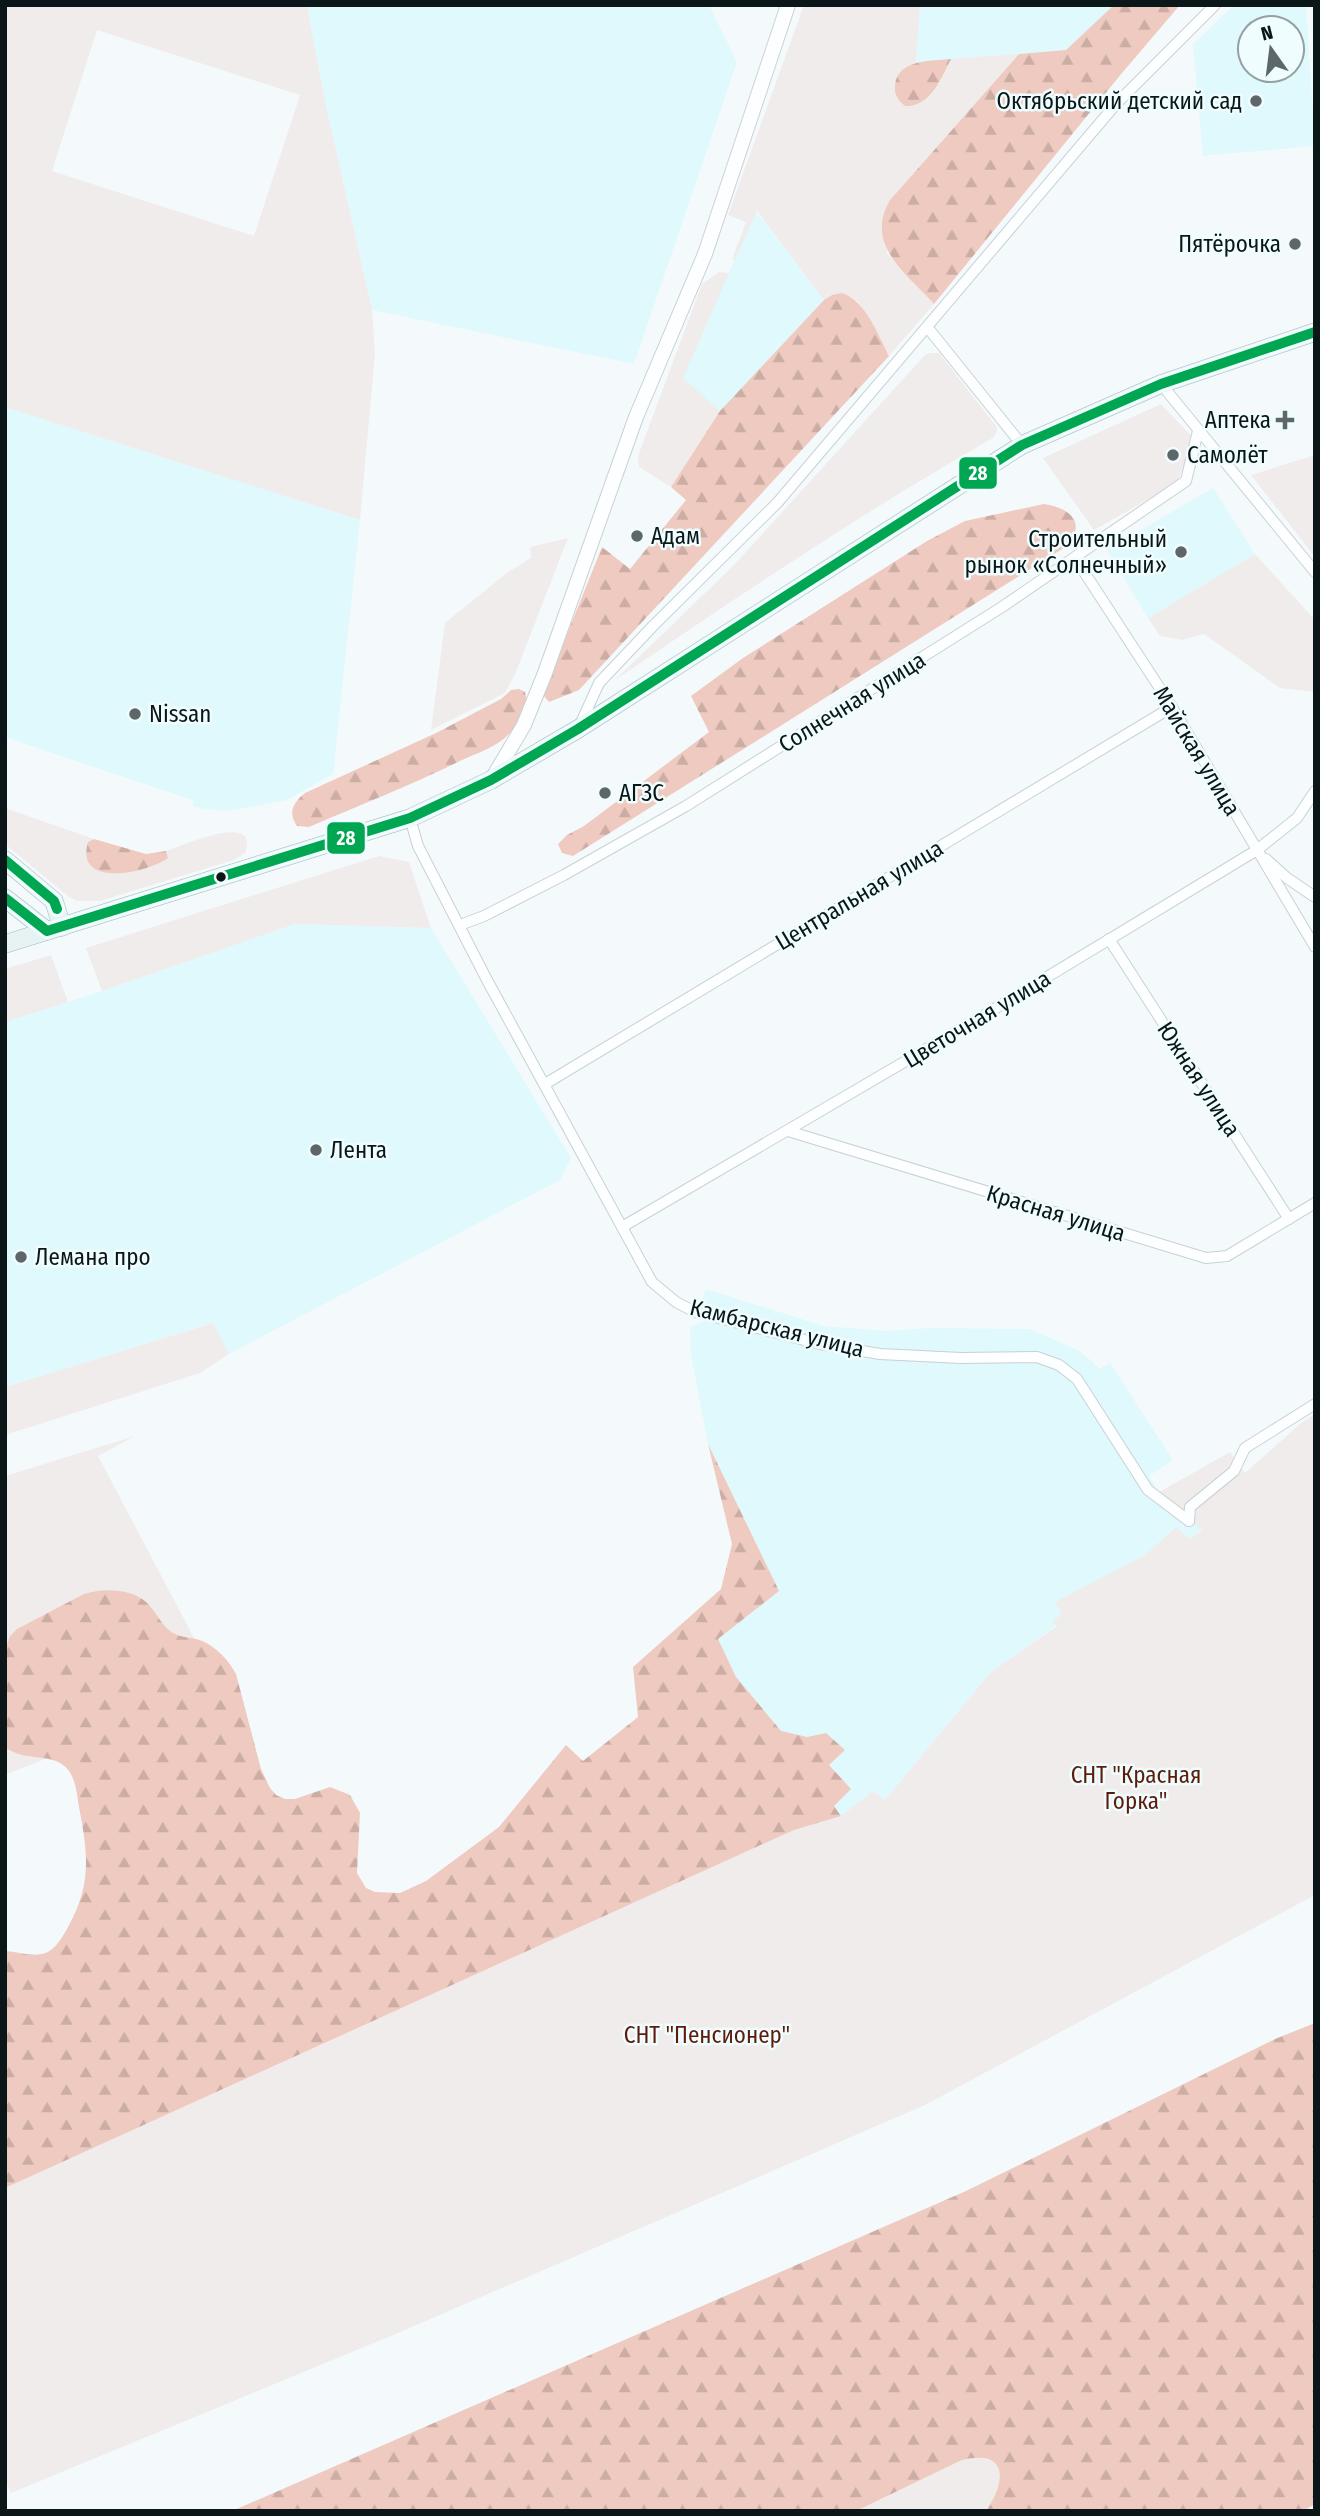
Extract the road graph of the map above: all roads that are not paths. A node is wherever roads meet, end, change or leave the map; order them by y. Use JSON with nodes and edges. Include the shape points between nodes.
{"nodes":[{"id":1,"x":788,"y":5,"type":"edge"},
{"id":2,"x":1215,"y":5,"type":"edge"},
{"id":3,"x":928,"y":328,"type":"junction"},
{"id":4,"x":1315,"y":332,"type":"edge"},
{"id":5,"x":1161,"y":384,"type":"junction"},
{"id":6,"x":1198,"y":431,"type":"junction"},
{"id":7,"x":1022,"y":445,"type":"junction"},
{"id":8,"x":1075,"y":558,"type":"junction"},
{"id":9,"x":1315,"y":572,"type":"edge"},
{"id":10,"x":1172,"y":707,"type":"junction"},
{"id":11,"x":578,"y":729,"type":"junction"},
{"id":12,"x":491,"y":780,"type":"junction"},
{"id":13,"x":1315,"y":791,"type":"edge"},
{"id":14,"x":410,"y":818,"type":"junction"},
{"id":15,"x":1257,"y":850,"type":"junction"},
{"id":16,"x":5,"y":860,"type":"edge"},
{"id":17,"x":1315,"y":897,"type":"edge"},
{"id":18,"x":5,"y":898,"type":"edge"},
{"id":19,"x":54,"y":901,"type":"junction"},
{"id":20,"x":109,"y":912,"type":"junction"},
{"id":21,"x":460,"y":925,"type":"junction"},
{"id":22,"x":54,"y":929,"type":"junction"},
{"id":23,"x":1109,"y":939,"type":"junction"},
{"id":24,"x":5,"y":944,"type":"edge"},
{"id":25,"x":1315,"y":947,"type":"edge"},
{"id":26,"x":545,"y":1084,"type":"junction"},
{"id":27,"x":788,"y":1131,"type":"junction"},
{"id":28,"x":1315,"y":1203,"type":"edge"},
{"id":29,"x":1289,"y":1219,"type":"junction"},
{"id":30,"x":622,"y":1227,"type":"junction"},
{"id":31,"x":1315,"y":1404,"type":"edge"}],
"edges":[{"from":1,"to":12,"type":"street","via":[[705,254],[636,417],[545,673],[524,725]]},
{"from":2,"to":3,"type":"street","via":[[1116,104],[939,309]]},
{"from":3,"to":7,"type":"street"},
{"from":3,"to":11,"type":"street","via":[[778,502],[599,683]]},
{"from":4,"to":5,"type":"main road"},
{"from":5,"to":6,"type":"street"},
{"from":5,"to":7,"type":"main road"},
{"from":6,"to":8,"type":"street","name":"Солнечная улица","via":[[1186,481]]},
{"from":6,"to":9,"type":"street"},
{"from":7,"to":11,"type":"main road"},
{"from":8,"to":10,"type":"street","name":"Майская улица"},
{"from":8,"to":21,"type":"street","name":"Солнечная улица","via":[[686,806],[564,875]]},
{"from":10,"to":15,"type":"street","name":"Майская улица"},
{"from":10,"to":26,"type":"street","name":"Центральная улица"},
{"from":11,"to":12,"type":"main road"},
{"from":12,"to":14,"type":"main road"},
{"from":13,"to":15,"type":"street","name":"Цветочная улица","via":[[1297,818]]},
{"from":14,"to":20,"type":"main road"},
{"from":14,"to":21,"type":"street","name":"Камбарская улица","via":[[418,846]]},
{"from":15,"to":17,"type":"street"},
{"from":15,"to":23,"type":"street","name":"Цветочная улица"},
{"from":15,"to":25,"type":"street","name":"Майская улица"},
{"from":16,"to":19,"type":"main road"},
{"from":18,"to":22,"type":"main road"},
{"from":19,"to":20,"type":"main road"},
{"from":19,"to":22,"type":"main road"},
{"from":20,"to":22,"type":"main road"},
{"from":21,"to":26,"type":"street","name":"Камбарская улица"},
{"from":22,"to":24,"type":"main road"},
{"from":23,"to":27,"type":"street","name":"Цветочная улица"},
{"from":23,"to":29,"type":"street","name":"Южная улица"},
{"from":26,"to":30,"type":"street","name":"Камбарская улица"},
{"from":27,"to":29,"type":"street","name":"Красная улица","via":[[1206,1258],[1227,1256]]},
{"from":27,"to":30,"type":"street","name":"Цветочная улица"},
{"from":28,"to":29,"type":"street","name":"Красная улица"},
{"from":30,"to":31,"type":"street","name":"Камбарская улица","via":[[652,1282],[695,1312],[820,1344],[880,1354],[1037,1357],[1059,1365],[1077,1379],[1148,1490],[1189,1521],[1190,1507],[1234,1471],[1245,1448]]}]}
